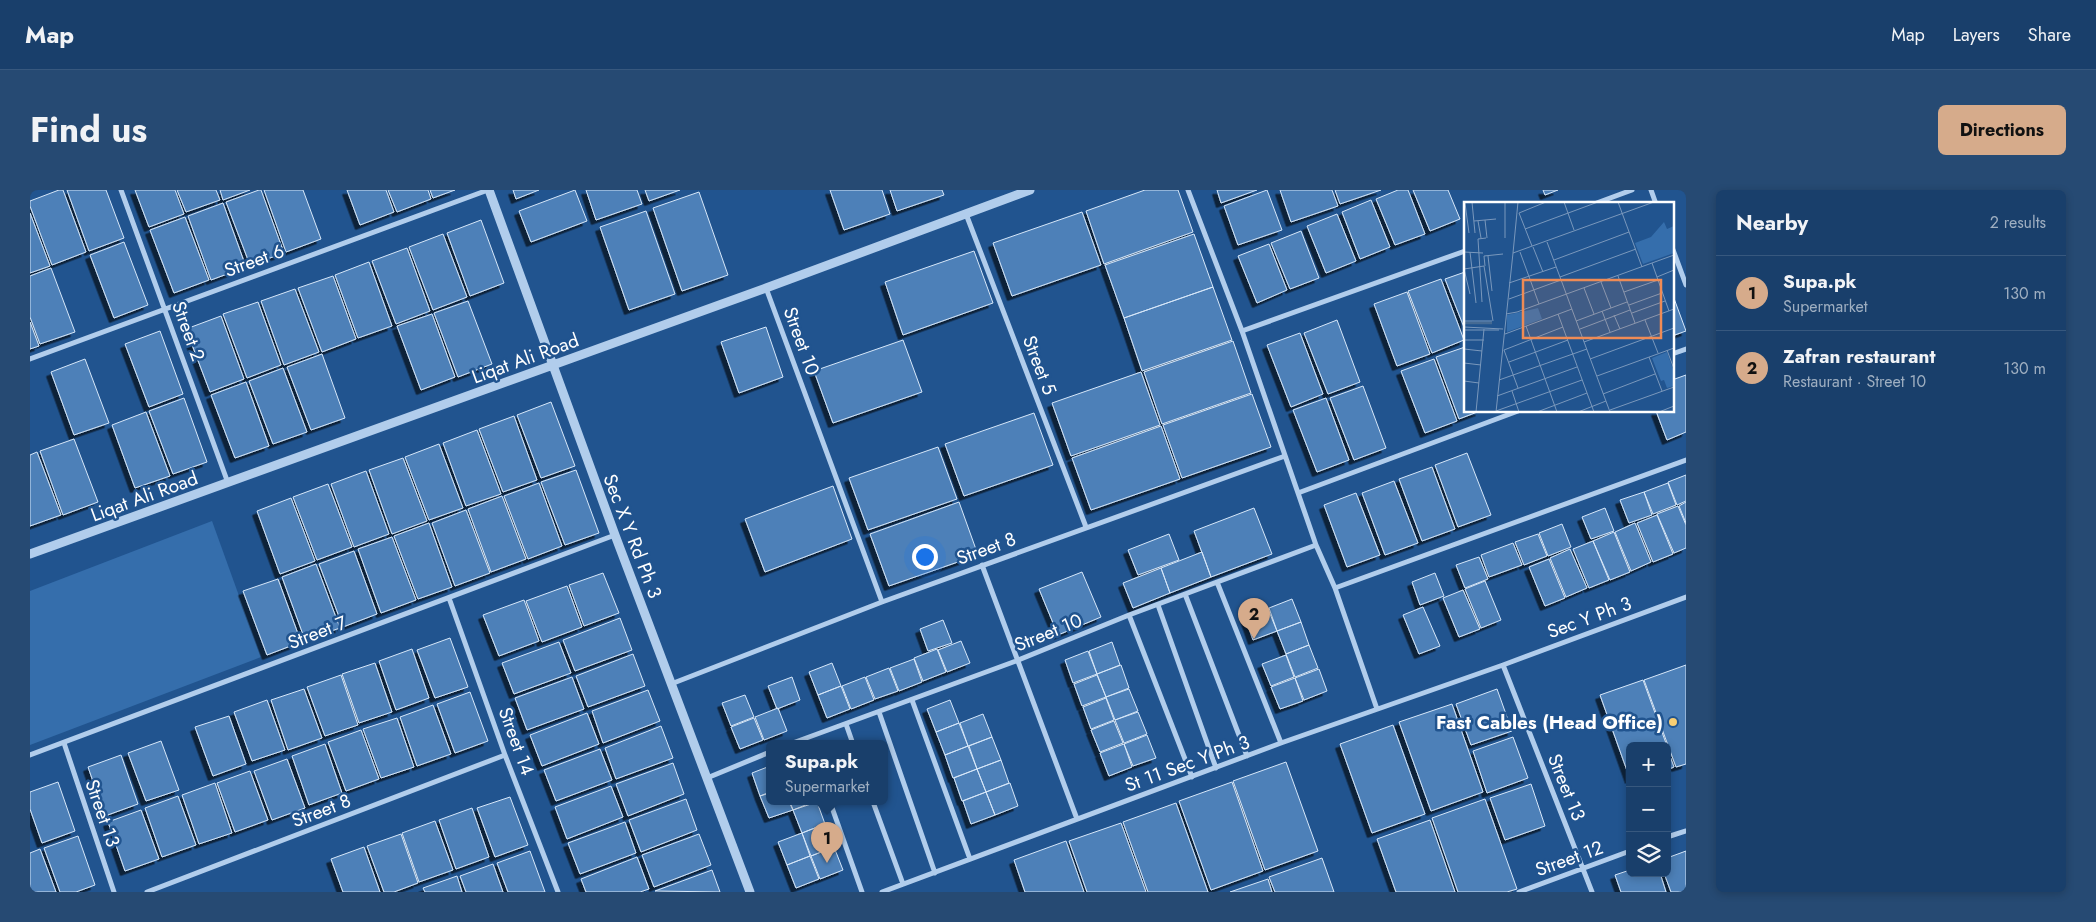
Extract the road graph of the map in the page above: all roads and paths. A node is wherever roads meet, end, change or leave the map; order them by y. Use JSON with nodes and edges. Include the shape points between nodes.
{"nodes":[{"id":1,"x":121,"y":190,"type":"edge"},
{"id":2,"x":488,"y":190,"type":"edge"},
{"id":3,"x":1030,"y":190,"type":"edge"},
{"id":4,"x":1188,"y":190,"type":"edge"},
{"id":5,"x":1632,"y":190,"type":"edge"},
{"id":6,"x":1651,"y":190,"type":"edge"},
{"id":7,"x":1599,"y":202,"type":"edge"},
{"id":8,"x":1655,"y":202,"type":"edge"},
{"id":9,"x":966,"y":214,"type":"junction"},
{"id":10,"x":1464,"y":250,"type":"edge"},
{"id":11,"x":1674,"y":252,"type":"edge"},
{"id":12,"x":1686,"y":285,"type":"edge"},
{"id":13,"x":766,"y":288,"type":"junction"},
{"id":14,"x":165,"y":309,"type":"junction"},
{"id":15,"x":1242,"y":331,"type":"junction"},
{"id":16,"x":1686,"y":348,"type":"edge"},
{"id":17,"x":1674,"y":353,"type":"edge"},
{"id":18,"x":30,"y":359,"type":"edge"},
{"id":19,"x":552,"y":365,"type":"junction"},
{"id":20,"x":1515,"y":412,"type":"edge"},
{"id":21,"x":1285,"y":456,"type":"junction"},
{"id":22,"x":1686,"y":460,"type":"edge"},
{"id":23,"x":228,"y":483,"type":"junction"},
{"id":24,"x":1298,"y":493,"type":"junction"},
{"id":25,"x":1086,"y":527,"type":"junction"},
{"id":26,"x":614,"y":535,"type":"junction"},
{"id":27,"x":1316,"y":545,"type":"junction"},
{"id":28,"x":30,"y":554,"type":"edge"},
{"id":29,"x":982,"y":565,"type":"junction"},
{"id":30,"x":1217,"y":582,"type":"junction"},
{"id":31,"x":1335,"y":588,"type":"junction"},
{"id":32,"x":1185,"y":594,"type":"junction"},
{"id":33,"x":1686,"y":597,"type":"edge"},
{"id":34,"x":449,"y":598,"type":"junction"},
{"id":35,"x":882,"y":602,"type":"junction"},
{"id":36,"x":1158,"y":604,"type":"junction"},
{"id":37,"x":1129,"y":616,"type":"junction"},
{"id":38,"x":1016,"y":662,"type":"junction"},
{"id":39,"x":1503,"y":665,"type":"junction"},
{"id":40,"x":671,"y":684,"type":"junction"},
{"id":41,"x":912,"y":700,"type":"junction"},
{"id":42,"x":1377,"y":709,"type":"junction"},
{"id":43,"x":879,"y":712,"type":"junction"},
{"id":44,"x":846,"y":724,"type":"junction"},
{"id":45,"x":807,"y":738,"type":"joint"},
{"id":46,"x":801,"y":740,"type":"edge"},
{"id":47,"x":852,"y":740,"type":"edge"},
{"id":48,"x":64,"y":743,"type":"junction"},
{"id":49,"x":1281,"y":743,"type":"junction"},
{"id":50,"x":766,"y":754,"type":"edge"},
{"id":51,"x":30,"y":755,"type":"edge"},
{"id":52,"x":505,"y":755,"type":"junction"},
{"id":53,"x":1247,"y":756,"type":"junction"},
{"id":54,"x":1216,"y":768,"type":"junction"},
{"id":55,"x":1192,"y":777,"type":"junction"},
{"id":56,"x":707,"y":778,"type":"junction"},
{"id":57,"x":831,"y":805,"type":"edge"},
{"id":58,"x":874,"y":805,"type":"edge"},
{"id":59,"x":1077,"y":819,"type":"junction"},
{"id":60,"x":1686,"y":830,"type":"edge"},
{"id":61,"x":1671,"y":836,"type":"edge"},
{"id":62,"x":1626,"y":853,"type":"edge"},
{"id":63,"x":970,"y":860,"type":"junction"},
{"id":64,"x":1583,"y":869,"type":"junction"},
{"id":65,"x":935,"y":873,"type":"junction"},
{"id":66,"x":903,"y":884,"type":"junction"},
{"id":67,"x":114,"y":892,"type":"edge"},
{"id":68,"x":147,"y":892,"type":"edge"},
{"id":69,"x":558,"y":892,"type":"edge"},
{"id":70,"x":750,"y":892,"type":"edge"},
{"id":71,"x":862,"y":892,"type":"edge"},
{"id":72,"x":882,"y":892,"type":"edge"},
{"id":73,"x":1519,"y":892,"type":"edge"},
{"id":74,"x":1592,"y":892,"type":"edge"}],
"edges":[{"from":1,"to":14,"type":"street","name":"Street 2"},
{"from":2,"to":14,"type":"street","name":"Street 6"},
{"from":2,"to":19,"type":"street","name":"Sec X Y Rd Ph 3"},
{"from":3,"to":9,"type":"street","name":"Liqat Ali Road"},
{"from":4,"to":15,"type":"street"},
{"from":5,"to":7,"type":"street"},
{"from":6,"to":8,"type":"street"},
{"from":9,"to":13,"type":"street","name":"Liqat Ali Road"},
{"from":9,"to":25,"type":"street","name":"Street 5"},
{"from":10,"to":15,"type":"street"},
{"from":11,"to":12,"type":"street"},
{"from":13,"to":19,"type":"street","name":"Liqat Ali Road"},
{"from":13,"to":35,"type":"street","name":"Street 10"},
{"from":14,"to":18,"type":"street","name":"Street 6"},
{"from":14,"to":23,"type":"street","name":"Street 2"},
{"from":15,"to":21,"type":"street"},
{"from":16,"to":17,"type":"street"},
{"from":19,"to":23,"type":"street","name":"Liqat Ali Road"},
{"from":19,"to":26,"type":"street","name":"Sec X Y Rd Ph 3"},
{"from":20,"to":24,"type":"street"},
{"from":21,"to":24,"type":"street"},
{"from":21,"to":25,"type":"street","name":"Street 8"},
{"from":22,"to":31,"type":"street"},
{"from":23,"to":28,"type":"street","name":"Liqat Ali Road"},
{"from":24,"to":27,"type":"street"},
{"from":25,"to":29,"type":"street","name":"Street 8"},
{"from":26,"to":34,"type":"street","name":"Street 7"},
{"from":26,"to":40,"type":"street","name":"Sec X Y Rd Ph 3"},
{"from":27,"to":30,"type":"street","name":"Street 10"},
{"from":27,"to":31,"type":"street"},
{"from":29,"to":35,"type":"street","name":"Street 8"},
{"from":29,"to":38,"type":"street"},
{"from":30,"to":32,"type":"street","name":"Street 10"},
{"from":30,"to":49,"type":"street"},
{"from":31,"to":42,"type":"street"},
{"from":32,"to":36,"type":"street","name":"Street 10"},
{"from":32,"to":53,"type":"street"},
{"from":33,"to":39,"type":"street","name":"Sec Y Ph 3"},
{"from":34,"to":48,"type":"street","name":"Street 7"},
{"from":34,"to":52,"type":"street","name":"Street 14"},
{"from":35,"to":40,"type":"street","name":"Street 8"},
{"from":36,"to":37,"type":"street","name":"Street 10"},
{"from":36,"to":54,"type":"street"},
{"from":37,"to":38,"type":"street","name":"Street 10"},
{"from":37,"to":55,"type":"street"},
{"from":38,"to":41,"type":"street","name":"Street 10"},
{"from":38,"to":59,"type":"street"},
{"from":39,"to":42,"type":"street","name":"St 11 Sec Y Ph 3"},
{"from":39,"to":64,"type":"street","name":"Street 13"},
{"from":40,"to":56,"type":"street","name":"Sec X Y Rd Ph 3"},
{"from":41,"to":43,"type":"street","name":"Street 10"},
{"from":41,"to":63,"type":"street"},
{"from":42,"to":49,"type":"street","name":"St 11 Sec Y Ph 3"},
{"from":43,"to":44,"type":"street","name":"Street 10"},
{"from":43,"to":65,"type":"street"},
{"from":44,"to":45,"type":"street","name":"Street 10"},
{"from":44,"to":47,"type":"street"},
{"from":45,"to":46,"type":"street","name":"Street 10"},
{"from":48,"to":51,"type":"street","name":"Street 7"},
{"from":48,"to":67,"type":"street","name":"Street 13"},
{"from":49,"to":53,"type":"street","name":"St 11 Sec Y Ph 3"},
{"from":50,"to":56,"type":"street"},
{"from":52,"to":68,"type":"street","name":"Street 8"},
{"from":52,"to":69,"type":"street","name":"Street 14"},
{"from":53,"to":54,"type":"street","name":"St 11 Sec Y Ph 3"},
{"from":54,"to":55,"type":"street","name":"St 11 Sec Y Ph 3"},
{"from":55,"to":59,"type":"street","name":"St 11 Sec Y Ph 3"},
{"from":56,"to":70,"type":"street","name":"Sec X Y Rd Ph 3"},
{"from":57,"to":71,"type":"street"},
{"from":58,"to":66,"type":"street"},
{"from":59,"to":63,"type":"street","name":"St 11 Sec Y Ph 3"},
{"from":60,"to":61,"type":"street"},
{"from":62,"to":64,"type":"street","name":"Street 12"},
{"from":63,"to":65,"type":"street","name":"St 11 Sec Y Ph 3"},
{"from":64,"to":73,"type":"street","name":"Street 12"},
{"from":64,"to":74,"type":"street","name":"Street 13"},
{"from":65,"to":66,"type":"street","name":"St 11 Sec Y Ph 3"},
{"from":66,"to":72,"type":"street","name":"St 11 Sec Y Ph 3"}]}
